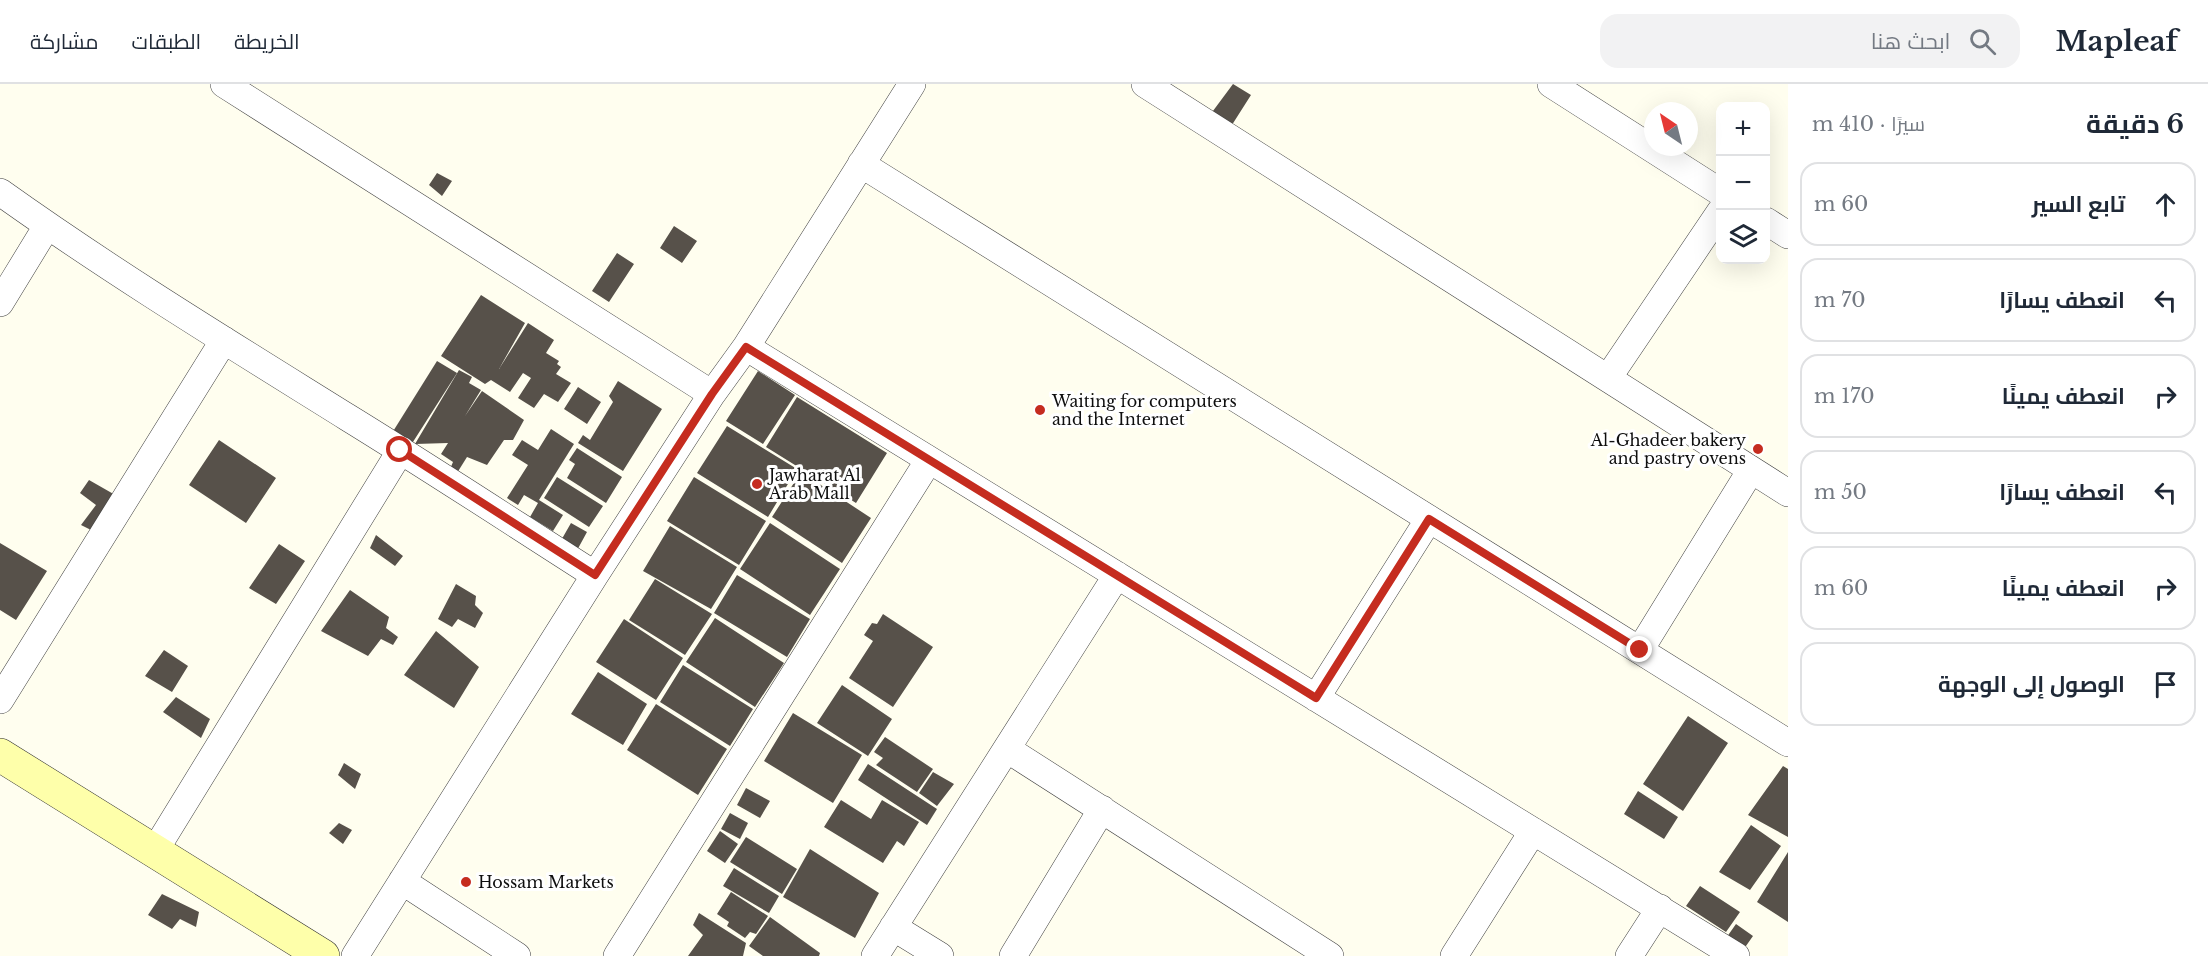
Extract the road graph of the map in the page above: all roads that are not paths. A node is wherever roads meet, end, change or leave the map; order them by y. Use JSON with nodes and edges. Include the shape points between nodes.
{"nodes":[{"id":1,"x":224,"y":84,"type":"edge"},
{"id":2,"x":912,"y":84,"type":"edge"},
{"id":3,"x":1145,"y":84,"type":"edge"},
{"id":4,"x":1551,"y":84,"type":"edge"},
{"id":5,"x":861,"y":164,"type":"junction"},
{"id":6,"x":1716,"y":189,"type":"edge"},
{"id":7,"x":0,"y":192,"type":"edge"},
{"id":8,"x":1716,"y":218,"type":"edge"},
{"id":9,"x":1770,"y":224,"type":"edge"},
{"id":10,"x":47,"y":226,"type":"junction"},
{"id":11,"x":1788,"y":235,"type":"edge"},
{"id":12,"x":0,"y":303,"type":"edge"},
{"id":13,"x":224,"y":340,"type":"junction"},
{"id":14,"x":746,"y":347,"type":"junction"},
{"id":15,"x":1608,"y":378,"type":"junction"},
{"id":16,"x":712,"y":394,"type":"junction"},
{"id":17,"x":400,"y":450,"type":"junction"},
{"id":18,"x":929,"y":460,"type":"junction"},
{"id":19,"x":1752,"y":470,"type":"junction"},
{"id":20,"x":1788,"y":493,"type":"edge"},
{"id":21,"x":1429,"y":519,"type":"junction"},
{"id":22,"x":595,"y":575,"type":"junction"},
{"id":23,"x":1117,"y":576,"type":"junction"},
{"id":24,"x":1640,"y":650,"type":"junction"},
{"id":25,"x":1316,"y":698,"type":"junction"},
{"id":26,"x":0,"y":700,"type":"edge"},
{"id":27,"x":1788,"y":743,"type":"edge"},
{"id":28,"x":1007,"y":749,"type":"junction"},
{"id":29,"x":0,"y":755,"type":"edge"},
{"id":30,"x":1101,"y":809,"type":"junction"},
{"id":31,"x":1533,"y":831,"type":"junction"},
{"id":32,"x":154,"y":852,"type":"junction"},
{"id":33,"x":402,"y":881,"type":"junction"},
{"id":34,"x":1660,"y":908,"type":"junction"},
{"id":35,"x":893,"y":927,"type":"junction"},
{"id":36,"x":477,"y":945,"type":"edge"},
{"id":37,"x":323,"y":956,"type":"edge"},
{"id":38,"x":355,"y":956,"type":"edge"},
{"id":39,"x":517,"y":956,"type":"edge"},
{"id":40,"x":617,"y":956,"type":"edge"},
{"id":41,"x":875,"y":956,"type":"edge"},
{"id":42,"x":940,"y":956,"type":"edge"},
{"id":43,"x":1013,"y":956,"type":"edge"},
{"id":44,"x":1330,"y":956,"type":"edge"},
{"id":45,"x":1454,"y":956,"type":"edge"},
{"id":46,"x":1629,"y":956,"type":"edge"},
{"id":47,"x":1736,"y":956,"type":"edge"}],
"edges":[{"from":1,"to":16,"type":"street"},
{"from":2,"to":5,"type":"street"},
{"from":3,"to":15,"type":"street"},
{"from":4,"to":6,"type":"street"},
{"from":5,"to":14,"type":"street"},
{"from":5,"to":21,"type":"street"},
{"from":7,"to":10,"type":"street"},
{"from":8,"to":15,"type":"street"},
{"from":9,"to":11,"type":"street"},
{"from":10,"to":12,"type":"street"},
{"from":10,"to":13,"type":"street"},
{"from":13,"to":17,"type":"street"},
{"from":13,"to":26,"type":"street"},
{"from":14,"to":16,"type":"street"},
{"from":14,"to":18,"type":"street"},
{"from":15,"to":19,"type":"street"},
{"from":16,"to":22,"type":"street"},
{"from":17,"to":22,"type":"street"},
{"from":17,"to":32,"type":"street"},
{"from":18,"to":23,"type":"street"},
{"from":18,"to":40,"type":"street"},
{"from":19,"to":20,"type":"street"},
{"from":19,"to":24,"type":"street"},
{"from":21,"to":24,"type":"street"},
{"from":21,"to":25,"type":"street"},
{"from":22,"to":33,"type":"street"},
{"from":23,"to":25,"type":"street"},
{"from":23,"to":28,"type":"street"},
{"from":24,"to":27,"type":"street"},
{"from":25,"to":31,"type":"street"},
{"from":28,"to":30,"type":"street"},
{"from":28,"to":35,"type":"street"},
{"from":29,"to":32,"type":"main road"},
{"from":30,"to":43,"type":"street"},
{"from":30,"to":44,"type":"street"},
{"from":31,"to":34,"type":"street"},
{"from":31,"to":45,"type":"street"},
{"from":32,"to":37,"type":"main road"},
{"from":33,"to":36,"type":"street"},
{"from":33,"to":38,"type":"street"},
{"from":34,"to":46,"type":"street"},
{"from":34,"to":47,"type":"street"},
{"from":35,"to":41,"type":"street"},
{"from":35,"to":42,"type":"street"},
{"from":36,"to":39,"type":"street"}]}
